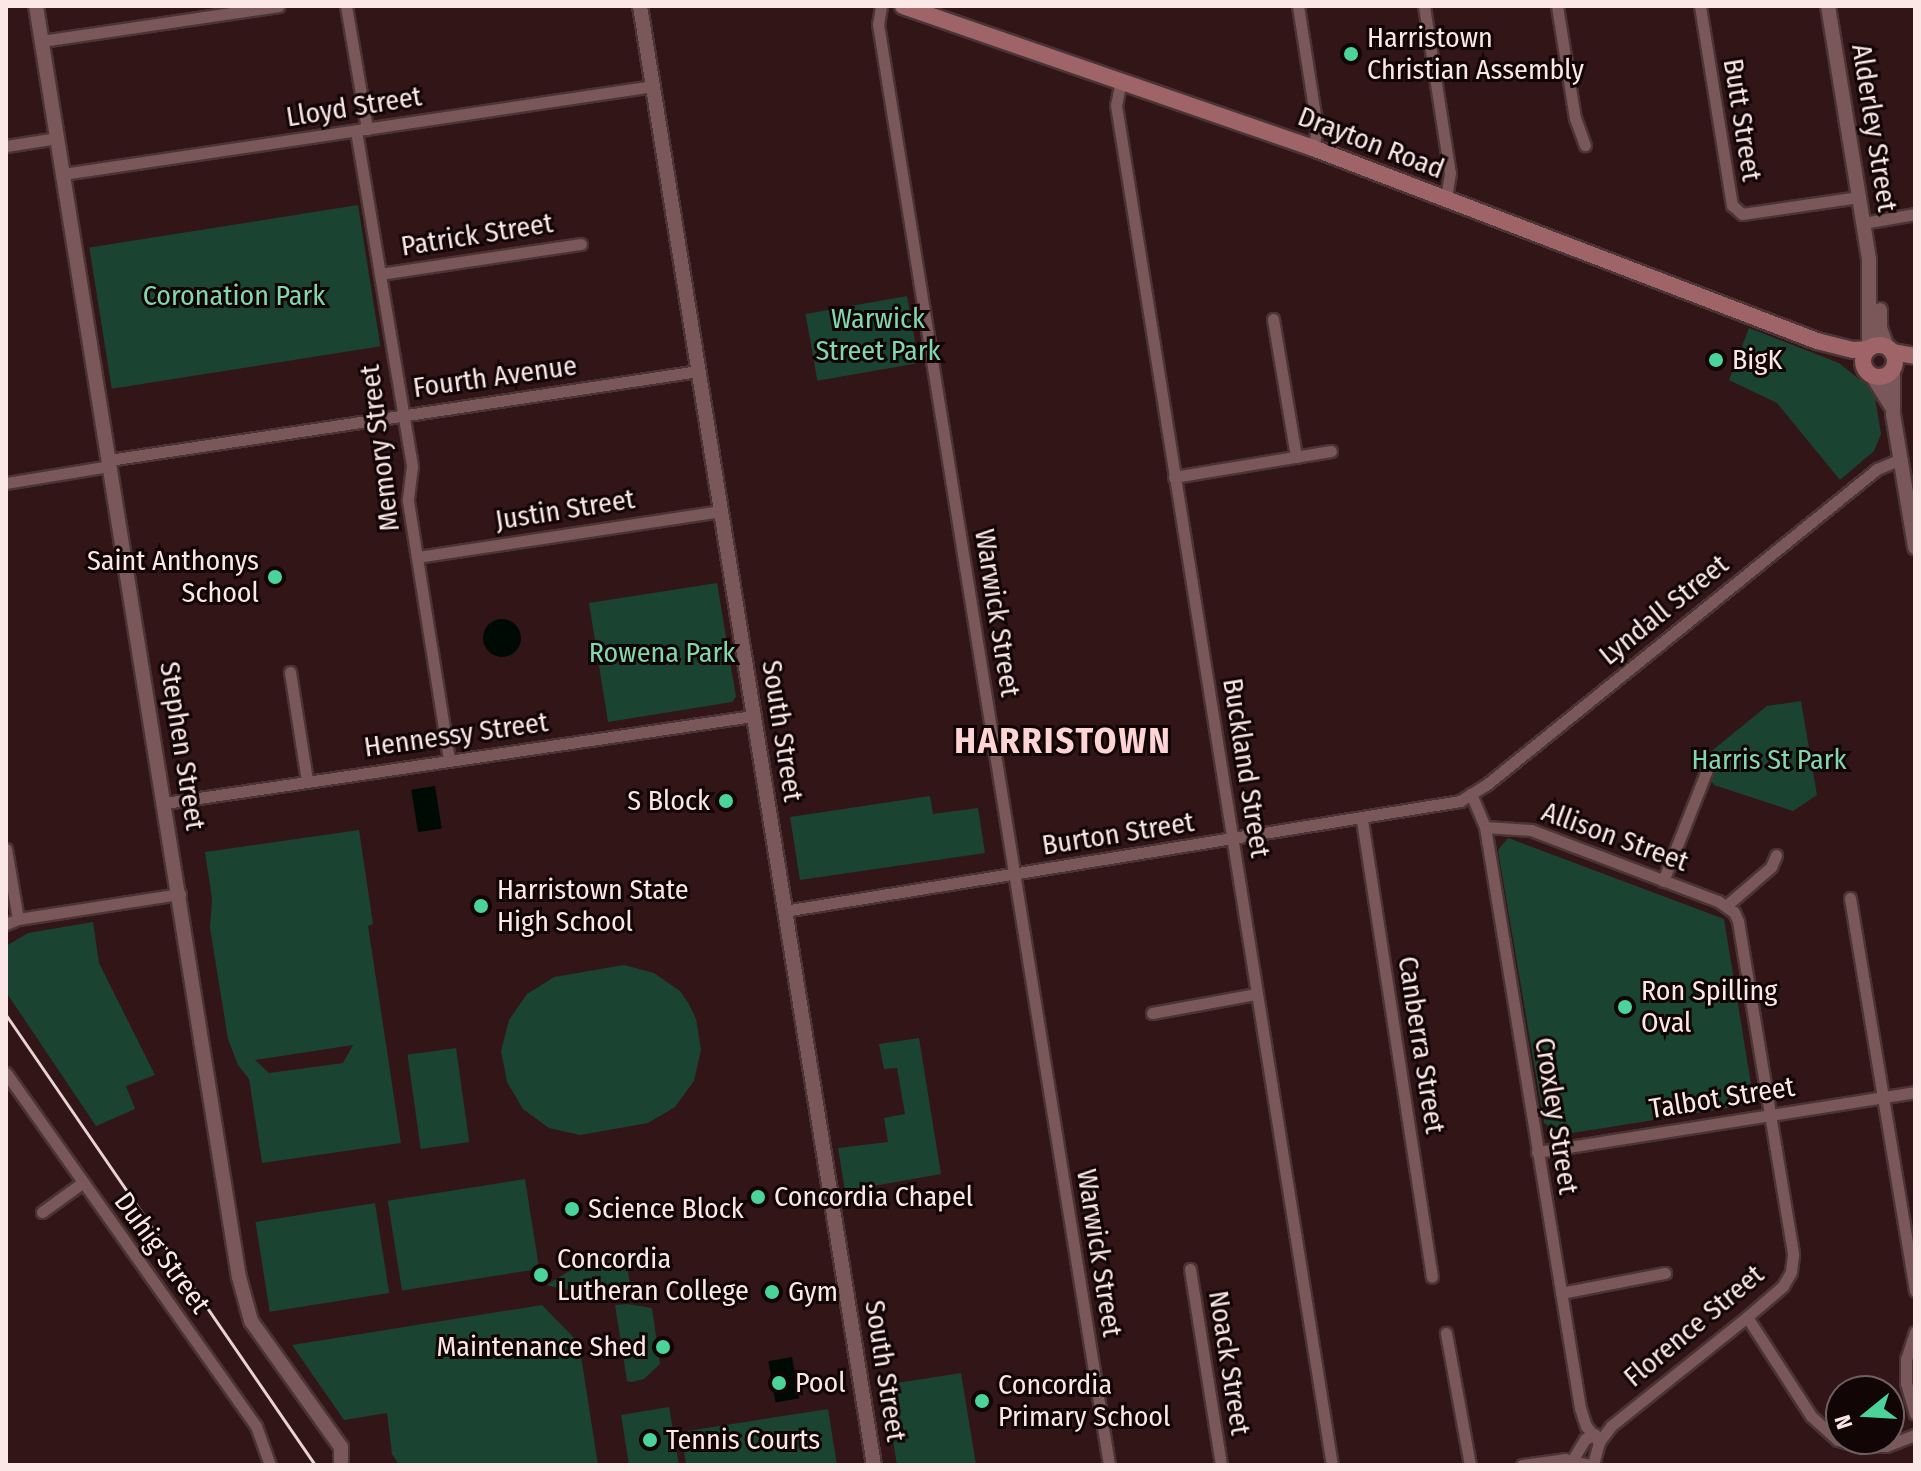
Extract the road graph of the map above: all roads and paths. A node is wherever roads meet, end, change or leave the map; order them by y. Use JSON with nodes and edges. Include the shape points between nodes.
{"nodes":[{"id":1,"x":36,"y":6,"type":"edge"},
{"id":2,"x":278,"y":6,"type":"edge"},
{"id":3,"x":346,"y":6,"type":"edge"},
{"id":4,"x":640,"y":6,"type":"edge"},
{"id":5,"x":881,"y":6,"type":"edge"},
{"id":6,"x":903,"y":6,"type":"edge"},
{"id":7,"x":1298,"y":6,"type":"edge"},
{"id":8,"x":1424,"y":6,"type":"edge"},
{"id":9,"x":1557,"y":6,"type":"edge"},
{"id":10,"x":1700,"y":6,"type":"edge"},
{"id":11,"x":1828,"y":6,"type":"edge"},
{"id":12,"x":254,"y":8,"type":"edge"},
{"id":13,"x":42,"y":41,"type":"junction"},
{"id":14,"x":1121,"y":80,"type":"junction"},
{"id":15,"x":653,"y":86,"type":"junction"},
{"id":16,"x":362,"y":130,"type":"junction"},
{"id":17,"x":57,"y":138,"type":"junction"},
{"id":18,"x":1585,"y":145,"type":"dead end"},
{"id":19,"x":6,"y":146,"type":"edge"},
{"id":20,"x":1313,"y":148,"type":"junction"},
{"id":21,"x":63,"y":174,"type":"junction"},
{"id":22,"x":1859,"y":197,"type":"junction"},
{"id":23,"x":1446,"y":199,"type":"junction"},
{"id":24,"x":1915,"y":214,"type":"edge"},
{"id":25,"x":1863,"y":223,"type":"junction"},
{"id":26,"x":581,"y":244,"type":"dead end"},
{"id":27,"x":1869,"y":259,"type":"junction"},
{"id":28,"x":380,"y":274,"type":"junction"},
{"id":29,"x":1273,"y":319,"type":"dead end"},
{"id":30,"x":1817,"y":341,"type":"junction"},
{"id":31,"x":1868,"y":349,"type":"junction"},
{"id":32,"x":1890,"y":349,"type":"junction"},
{"id":33,"x":1915,"y":356,"type":"edge"},
{"id":34,"x":1915,"y":365,"type":"edge"},
{"id":35,"x":1893,"y":370,"type":"junction"},
{"id":36,"x":698,"y":371,"type":"junction"},
{"id":37,"x":1869,"y":372,"type":"junction"},
{"id":38,"x":1893,"y":414,"type":"junction"},
{"id":39,"x":403,"y":415,"type":"junction"},
{"id":40,"x":1331,"y":451,"type":"dead end"},
{"id":41,"x":1296,"y":457,"type":"junction"},
{"id":42,"x":1901,"y":459,"type":"junction"},
{"id":43,"x":110,"y":463,"type":"junction"},
{"id":44,"x":1174,"y":477,"type":"junction"},
{"id":45,"x":6,"y":483,"type":"edge"},
{"id":46,"x":721,"y":511,"type":"junction"},
{"id":47,"x":1915,"y":547,"type":"edge"},
{"id":48,"x":417,"y":557,"type":"junction"},
{"id":49,"x":290,"y":672,"type":"dead end"},
{"id":50,"x":753,"y":716,"type":"junction"},
{"id":51,"x":449,"y":760,"type":"junction"},
{"id":52,"x":1709,"y":765,"type":"dead end"},
{"id":53,"x":307,"y":781,"type":"junction"},
{"id":54,"x":1471,"y":794,"type":"junction"},
{"id":55,"x":1460,"y":801,"type":"joint"},
{"id":56,"x":165,"y":803,"type":"junction"},
{"id":57,"x":1362,"y":820,"type":"junction"},
{"id":58,"x":1485,"y":827,"type":"junction"},
{"id":59,"x":1233,"y":839,"type":"junction"},
{"id":60,"x":6,"y":849,"type":"edge"},
{"id":61,"x":1776,"y":855,"type":"dead end"},
{"id":62,"x":1014,"y":875,"type":"junction"},
{"id":63,"x":1663,"y":881,"type":"junction"},
{"id":64,"x":180,"y":894,"type":"junction"},
{"id":65,"x":1850,"y":898,"type":"dead end"},
{"id":66,"x":1727,"y":905,"type":"junction"},
{"id":67,"x":784,"y":911,"type":"junction"},
{"id":68,"x":18,"y":919,"type":"junction"},
{"id":69,"x":6,"y":924,"type":"edge"},
{"id":70,"x":1256,"y":994,"type":"junction"},
{"id":71,"x":1152,"y":1013,"type":"dead end"},
{"id":72,"x":6,"y":1073,"type":"edge"},
{"id":73,"x":11,"y":1089,"type":"edge"},
{"id":74,"x":1915,"y":1092,"type":"edge"},
{"id":75,"x":1883,"y":1097,"type":"junction"},
{"id":76,"x":1770,"y":1115,"type":"junction"},
{"id":77,"x":1537,"y":1152,"type":"junction"},
{"id":78,"x":82,"y":1183,"type":"junction"},
{"id":79,"x":42,"y":1212,"type":"dead end"},
{"id":80,"x":1190,"y":1269,"type":"dead end"},
{"id":81,"x":1665,"y":1273,"type":"dead end"},
{"id":82,"x":1432,"y":1277,"type":"dead end"},
{"id":83,"x":1915,"y":1291,"type":"edge"},
{"id":84,"x":1561,"y":1293,"type":"junction"},
{"id":85,"x":1747,"y":1317,"type":"junction"},
{"id":86,"x":1915,"y":1332,"type":"edge"},
{"id":87,"x":1446,"y":1333,"type":"dead end"},
{"id":88,"x":1915,"y":1414,"type":"edge"},
{"id":89,"x":1915,"y":1435,"type":"edge"},
{"id":90,"x":1595,"y":1438,"type":"junction"},
{"id":91,"x":1573,"y":1459,"type":"junction"},
{"id":92,"x":270,"y":1465,"type":"edge"},
{"id":93,"x":341,"y":1465,"type":"edge"},
{"id":94,"x":874,"y":1465,"type":"edge"},
{"id":95,"x":1109,"y":1465,"type":"edge"},
{"id":96,"x":1221,"y":1465,"type":"edge"},
{"id":97,"x":1332,"y":1465,"type":"edge"},
{"id":98,"x":1470,"y":1465,"type":"edge"},
{"id":99,"x":1522,"y":1465,"type":"edge"},
{"id":100,"x":1591,"y":1465,"type":"edge"}],
"edges":[{"from":1,"to":13,"type":"street","name":"Stephen Street"},
{"from":2,"to":12,"type":"street"},
{"from":3,"to":16,"type":"street","name":"Memory Street"},
{"from":4,"to":15,"type":"street","name":"South Street"},
{"from":5,"to":62,"type":"street","name":"Warwick Street","via":[[878,24]]},
{"from":6,"to":14,"type":"main road","name":"Drayton Road"},
{"from":7,"to":20,"type":"street","via":[[1317,128]]},
{"from":8,"to":23,"type":"street","via":[[1450,173]]},
{"from":9,"to":18,"type":"street","via":[[1575,118]]},
{"from":10,"to":22,"type":"street","name":"Butt Street","via":[[1732,205],[1742,214]]},
{"from":11,"to":22,"type":"street","name":"Alderley Street"},
{"from":12,"to":13,"type":"street"},
{"from":13,"to":17,"type":"street","name":"Stephen Street"},
{"from":14,"to":20,"type":"main road","name":"Drayton Road"},
{"from":14,"to":44,"type":"street","name":"Buckland Street","via":[[1116,105]]},
{"from":15,"to":16,"type":"street","name":"Lloyd Street"},
{"from":15,"to":36,"type":"street","name":"South Street"},
{"from":16,"to":21,"type":"street","name":"Lloyd Street"},
{"from":16,"to":28,"type":"street","name":"Memory Street"},
{"from":17,"to":19,"type":"street"},
{"from":17,"to":21,"type":"street","name":"Stephen Street"},
{"from":20,"to":23,"type":"main road","name":"Drayton Road"},
{"from":21,"to":43,"type":"street","name":"Stephen Street"},
{"from":22,"to":25,"type":"street","name":"Alderley Street"},
{"from":23,"to":30,"type":"main road","name":"Drayton Road"},
{"from":24,"to":25,"type":"street"},
{"from":25,"to":27,"type":"street","name":"Alderley Street"},
{"from":26,"to":28,"type":"street","name":"Patrick Street"},
{"from":27,"to":31,"type":"street","name":"Alderley Street"},
{"from":27,"to":32,"type":"street","name":"Alderley Street","via":[[1878,289],[1880,328]]},
{"from":28,"to":39,"type":"street","name":"Memory Street"},
{"from":29,"to":41,"type":"street"},
{"from":30,"to":31,"type":"main road","name":"Drayton Road"},
{"from":30,"to":37,"type":"main road","name":"Drayton Road"},
{"from":31,"to":32,"type":"main road"},
{"from":31,"to":37,"type":"main road","via":[[1863,357]]},
{"from":32,"to":33,"type":"main road"},
{"from":32,"to":35,"type":"main road"},
{"from":34,"to":35,"type":"main road"},
{"from":35,"to":37,"type":"main road","via":[[1882,378]]},
{"from":35,"to":38,"type":"street"},
{"from":36,"to":39,"type":"street","name":"Fourth Avenue"},
{"from":36,"to":46,"type":"street","name":"South Street"},
{"from":37,"to":38,"type":"street"},
{"from":38,"to":42,"type":"street"},
{"from":39,"to":43,"type":"street","name":"Fourth Avenue"},
{"from":39,"to":48,"type":"street","name":"Memory Street"},
{"from":40,"to":41,"type":"street"},
{"from":41,"to":44,"type":"street"},
{"from":42,"to":47,"type":"street"},
{"from":42,"to":54,"type":"street","name":"Lyndall Street","via":[[1859,483]]},
{"from":43,"to":45,"type":"street","name":"Fourth Avenue"},
{"from":43,"to":56,"type":"street","name":"Stephen Street"},
{"from":44,"to":59,"type":"street","name":"Buckland Street"},
{"from":46,"to":48,"type":"street","name":"Justin Street"},
{"from":46,"to":50,"type":"street","name":"South Street"},
{"from":48,"to":51,"type":"street","name":"Memory Street"},
{"from":49,"to":53,"type":"street"},
{"from":50,"to":51,"type":"street","name":"Hennessy Street"},
{"from":50,"to":67,"type":"street","name":"South Street"},
{"from":51,"to":53,"type":"street","name":"Hennessy Street"},
{"from":52,"to":63,"type":"street"},
{"from":53,"to":56,"type":"street","name":"Hennessy Street"},
{"from":54,"to":55,"type":"street","name":"Lyndall Street"},
{"from":54,"to":58,"type":"street","name":"Croxley Street"},
{"from":55,"to":57,"type":"street","name":"Burton Street"},
{"from":56,"to":64,"type":"street","name":"Stephen Street"},
{"from":57,"to":59,"type":"street","name":"Burton Street"},
{"from":57,"to":82,"type":"street","name":"Canberra Street"},
{"from":58,"to":63,"type":"street","name":"Allison Street","via":[[1531,830]]},
{"from":58,"to":77,"type":"street","name":"Croxley Street"},
{"from":59,"to":62,"type":"street","name":"Burton Street"},
{"from":59,"to":70,"type":"street","name":"Buckland Street"},
{"from":60,"to":68,"type":"street"},
{"from":61,"to":66,"type":"street","via":[[1771,867]]},
{"from":62,"to":67,"type":"street","name":"Burton Street"},
{"from":62,"to":95,"type":"street","name":"Warwick Street"},
{"from":63,"to":66,"type":"street","name":"Allison Street"},
{"from":64,"to":68,"type":"street"},
{"from":64,"to":93,"type":"street","name":"Stephen Street","via":[[246,1309],[341,1447]]},
{"from":65,"to":75,"type":"street"},
{"from":66,"to":76,"type":"street","via":[[1738,921]]},
{"from":67,"to":94,"type":"street","name":"South Street"},
{"from":68,"to":69,"type":"street"},
{"from":70,"to":71,"type":"street"},
{"from":70,"to":97,"type":"street","name":"Buckland Street"},
{"from":72,"to":73,"type":"street","name":"Duhig Street"},
{"from":73,"to":78,"type":"street","name":"Duhig Street"},
{"from":74,"to":75,"type":"street","name":"Talbot Street"},
{"from":75,"to":76,"type":"street","name":"Talbot Street"},
{"from":75,"to":83,"type":"street"},
{"from":76,"to":77,"type":"street","name":"Talbot Street"},
{"from":76,"to":85,"type":"street","name":"Florence Street","via":[[1793,1255],[1783,1286]]},
{"from":77,"to":84,"type":"street","name":"Croxley Street"},
{"from":78,"to":79,"type":"street"},
{"from":78,"to":92,"type":"street","name":"Duhig Street","via":[[256,1426]]},
{"from":80,"to":96,"type":"street","name":"Noack Street"},
{"from":81,"to":84,"type":"street"},
{"from":84,"to":90,"type":"street","name":"Croxley Street","via":[[1580,1408]]},
{"from":85,"to":89,"type":"street","via":[[1811,1416],[1838,1440],[1886,1446]]},
{"from":85,"to":90,"type":"street","name":"Florence Street"},
{"from":86,"to":88,"type":"street","via":[[1906,1359],[1906,1383]]},
{"from":87,"to":98,"type":"street"},
{"from":90,"to":91,"type":"street","name":"Florence Street","via":[[1585,1439]]},
{"from":90,"to":100,"type":"street"},
{"from":91,"to":99,"type":"street"},
{"from":91,"to":100,"type":"street"}]}
